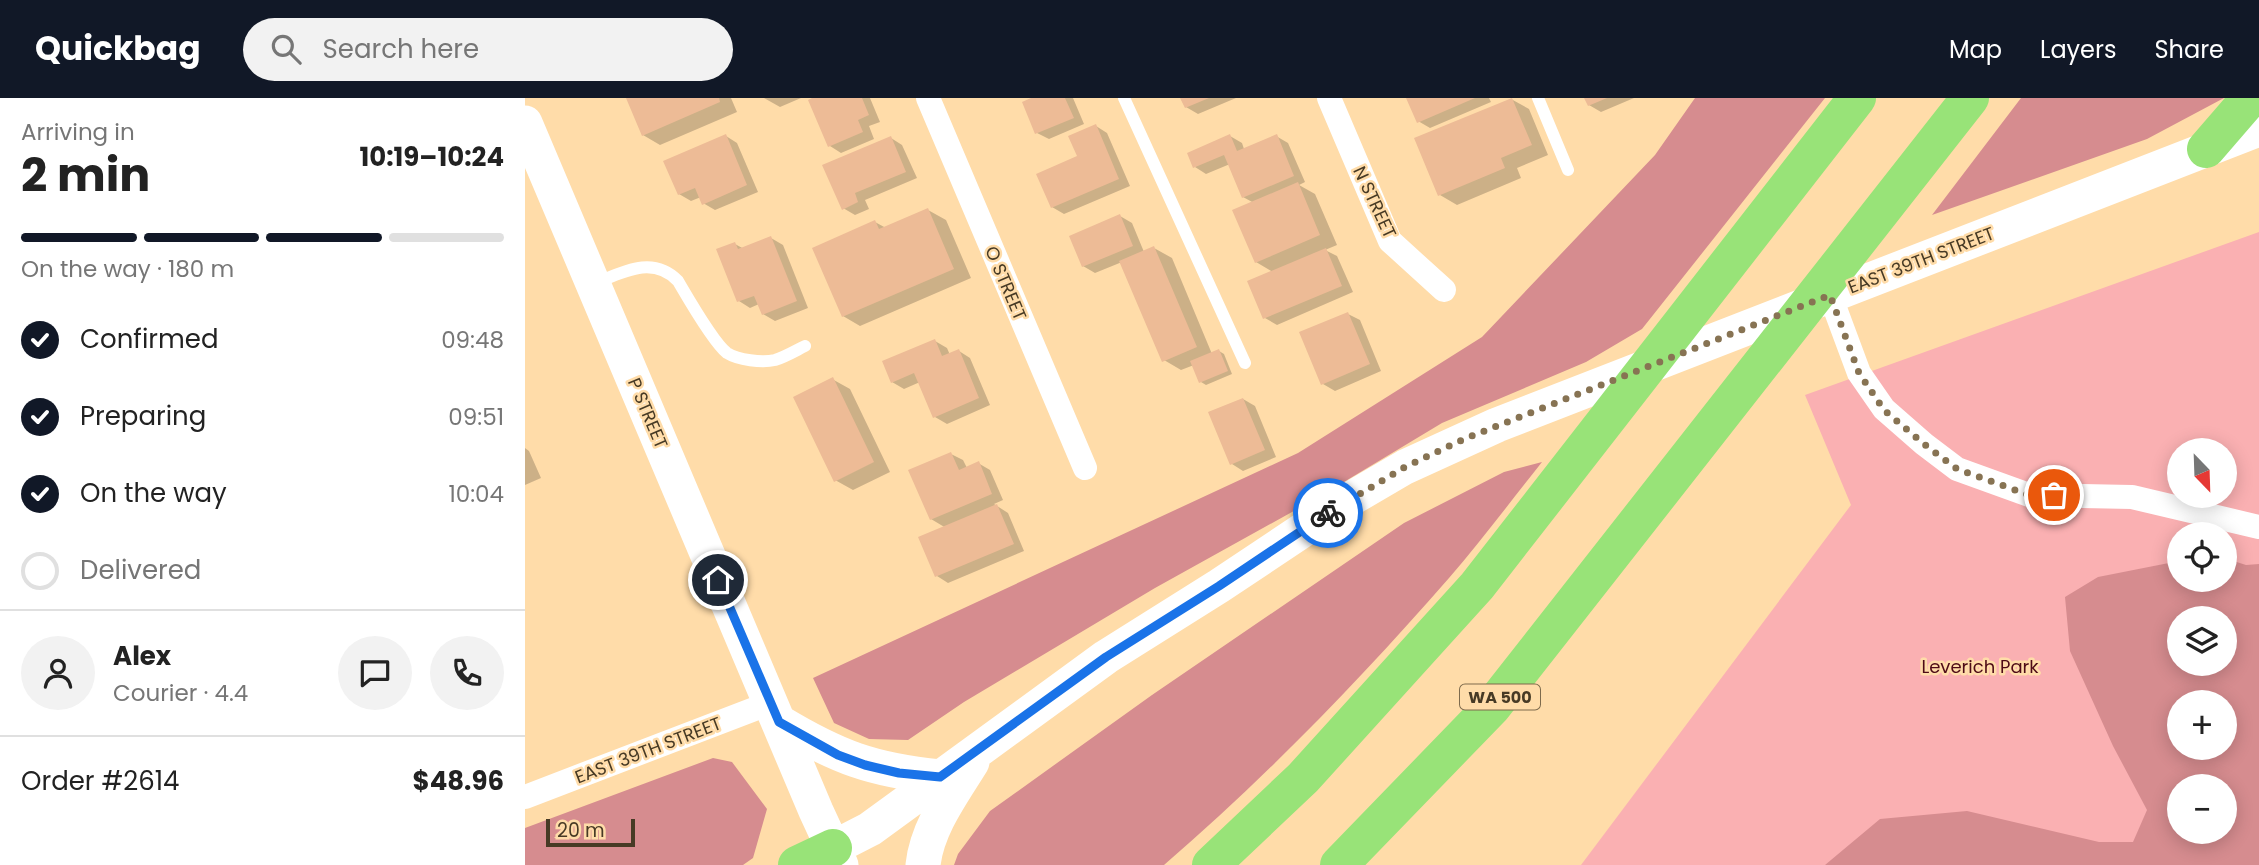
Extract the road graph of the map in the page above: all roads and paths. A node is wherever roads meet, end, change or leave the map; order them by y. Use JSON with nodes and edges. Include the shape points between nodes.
{"nodes":[{"id":1,"x":928,"y":98,"type":"edge"},
{"id":2,"x":1124,"y":98,"type":"edge"},
{"id":3,"x":1329,"y":98,"type":"edge"},
{"id":4,"x":1538,"y":98,"type":"edge"},
{"id":5,"x":1857,"y":98,"type":"edge"},
{"id":6,"x":1970,"y":98,"type":"edge"},
{"id":7,"x":2250,"y":98,"type":"edge"},
{"id":8,"x":525,"y":123,"type":"edge"},
{"id":9,"x":2259,"y":129,"type":"edge"},
{"id":10,"x":2206,"y":149,"type":"junction"},
{"id":11,"x":1568,"y":170,"type":"dead end"},
{"id":12,"x":593,"y":285,"type":"junction"},
{"id":13,"x":1444,"y":290,"type":"dead end"},
{"id":14,"x":1830,"y":295,"type":"junction"},
{"id":15,"x":805,"y":346,"type":"dead end"},
{"id":16,"x":1245,"y":363,"type":"dead end"},
{"id":17,"x":1085,"y":468,"type":"dead end"},
{"id":18,"x":2259,"y":527,"type":"edge"},
{"id":19,"x":775,"y":713,"type":"junction"},
{"id":20,"x":981,"y":747,"type":"junction"},
{"id":21,"x":940,"y":777,"type":"junction"},
{"id":22,"x":525,"y":797,"type":"edge"},
{"id":23,"x":837,"y":856,"type":"edge"},
{"id":24,"x":797,"y":865,"type":"edge"},
{"id":25,"x":923,"y":865,"type":"edge"},
{"id":26,"x":1211,"y":865,"type":"edge"},
{"id":27,"x":1339,"y":865,"type":"edge"}],
"edges":[{"from":1,"to":17,"type":"street","name":"O STREET"},
{"from":2,"to":16,"type":"lane"},
{"from":3,"to":13,"type":"street","name":"N STREET","via":[[1390,241]]},
{"from":4,"to":11,"type":"lane"},
{"from":5,"to":26,"type":"highway","via":[[1477,586],[1303,778]]},
{"from":6,"to":27,"type":"highway","number":"WA 500","via":[[1492,707]]},
{"from":7,"to":10,"type":"highway"},
{"from":8,"to":12,"type":"main road","name":"P STREET"},
{"from":9,"to":10,"type":"main road","name":"EAST 39TH STREET"},
{"from":10,"to":14,"type":"main road","name":"EAST 39TH STREET"},
{"from":12,"to":15,"type":"lane","via":[[635,268],[662,269],[678,281],[715,339],[731,355],[772,361]]},
{"from":12,"to":19,"type":"main road","name":"P STREET"},
{"from":14,"to":18,"type":"street","via":[[1859,373],[1884,410],[1957,469],[2029,495],[2131,496]]},
{"from":14,"to":20,"type":"main road","name":"EAST 39TH STREET","via":[[1497,425],[1405,467],[1106,657]]},
{"from":19,"to":21,"type":"main road","via":[[838,755],[899,773]]},
{"from":19,"to":22,"type":"street","name":"EAST 39TH STREET"},
{"from":19,"to":23,"type":"main road","name":"P STREET"},
{"from":20,"to":21,"type":"main road","name":"EAST 39TH STREET"},
{"from":20,"to":25,"type":"main road","via":[[932,831]]},
{"from":21,"to":23,"type":"main road","name":"EAST 39TH STREET"},
{"from":23,"to":24,"type":"highway"}]}
